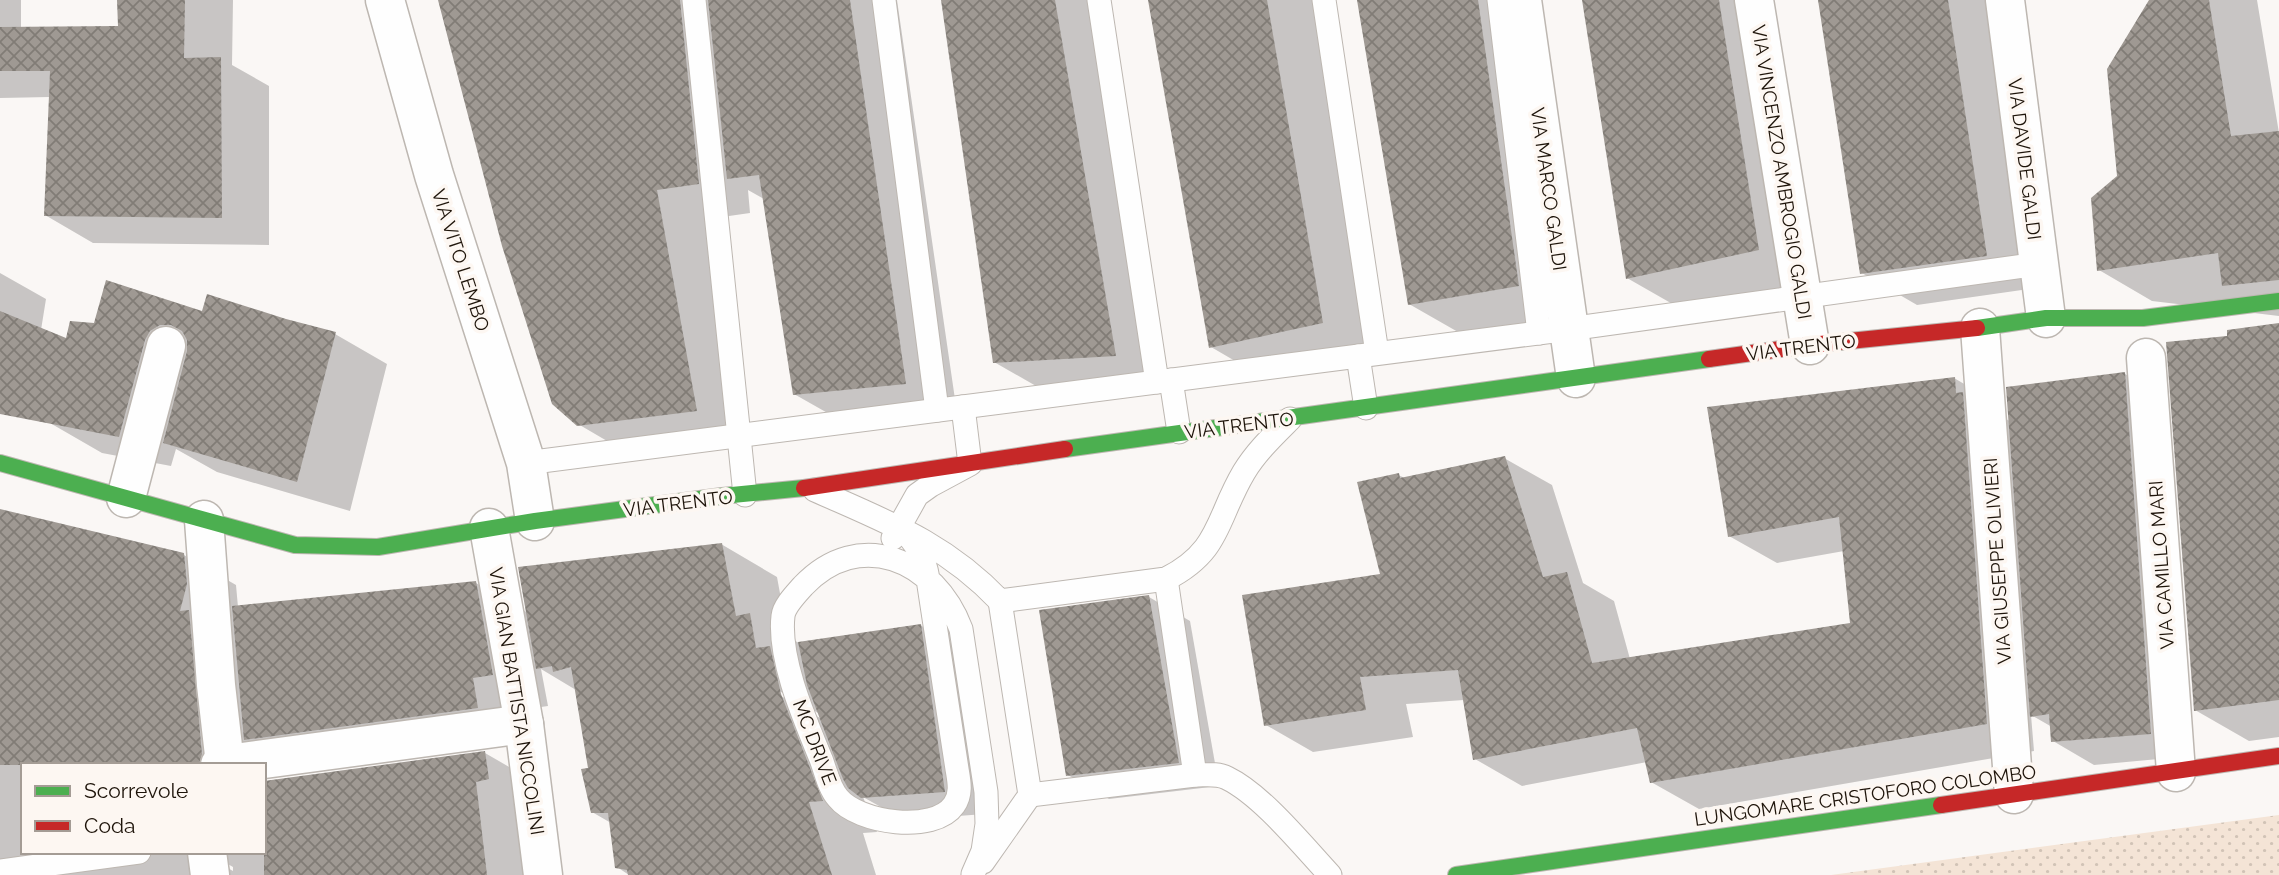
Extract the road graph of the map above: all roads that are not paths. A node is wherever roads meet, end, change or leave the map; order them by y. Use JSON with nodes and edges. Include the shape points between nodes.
{"nodes":[{"id":1,"x":385,"y":0,"type":"edge"},
{"id":2,"x":694,"y":0,"type":"edge"},
{"id":3,"x":884,"y":0,"type":"edge"},
{"id":4,"x":1099,"y":0,"type":"edge"},
{"id":5,"x":1324,"y":0,"type":"edge"},
{"id":6,"x":1499,"y":0,"type":"edge"},
{"id":7,"x":1522,"y":0,"type":"edge"},
{"id":8,"x":1754,"y":0,"type":"edge"},
{"id":9,"x":2005,"y":0,"type":"edge"},
{"id":10,"x":2038,"y":264,"type":"junction"},
{"id":11,"x":1802,"y":298,"type":"junction"},
{"id":12,"x":2279,"y":300,"type":"edge"},
{"id":13,"x":2046,"y":318,"type":"junction"},
{"id":14,"x":1980,"y":328,"type":"junction"},
{"id":15,"x":1554,"y":331,"type":"junction"},
{"id":16,"x":1810,"y":345,"type":"junction"},
{"id":17,"x":166,"y":346,"type":"dead end"},
{"id":18,"x":1367,"y":355,"type":"junction"},
{"id":19,"x":2146,"y":358,"type":"dead end"},
{"id":20,"x":1576,"y":378,"type":"junction"},
{"id":21,"x":1164,"y":381,"type":"junction"},
{"id":22,"x":963,"y":407,"type":"junction"},
{"id":23,"x":1366,"y":408,"type":"junction"},
{"id":24,"x":937,"y":410,"type":"junction"},
{"id":25,"x":1290,"y":419,"type":"junction"},
{"id":26,"x":1179,"y":432,"type":"junction"},
{"id":27,"x":738,"y":437,"type":"junction"},
{"id":28,"x":0,"y":463,"type":"edge"},
{"id":29,"x":526,"y":463,"type":"junction"},
{"id":30,"x":970,"y":464,"type":"junction"},
{"id":31,"x":809,"y":488,"type":"junction"},
{"id":32,"x":745,"y":495,"type":"junction"},
{"id":33,"x":126,"y":498,"type":"junction"},
{"id":34,"x":204,"y":520,"type":"junction"},
{"id":35,"x":536,"y":521,"type":"junction"},
{"id":36,"x":900,"y":527,"type":"junction"},
{"id":37,"x":489,"y":528,"type":"junction"},
{"id":38,"x":875,"y":554,"type":"junction"},
{"id":39,"x":928,"y":579,"type":"junction"},
{"id":40,"x":1166,"y":579,"type":"junction"},
{"id":41,"x":1000,"y":601,"type":"junction"},
{"id":42,"x":524,"y":724,"type":"junction"},
{"id":43,"x":2279,"y":756,"type":"edge"},
{"id":44,"x":222,"y":763,"type":"edge"},
{"id":45,"x":237,"y":763,"type":"edge"},
{"id":46,"x":2176,"y":772,"type":"junction"},
{"id":47,"x":1195,"y":775,"type":"junction"},
{"id":48,"x":2014,"y":794,"type":"junction"},
{"id":49,"x":1030,"y":795,"type":"junction"},
{"id":50,"x":124,"y":854,"type":"edge"},
{"id":51,"x":207,"y":854,"type":"edge"},
{"id":52,"x":0,"y":871,"type":"edge"},
{"id":53,"x":973,"y":874,"type":"edge"},
{"id":54,"x":211,"y":875,"type":"edge"},
{"id":55,"x":542,"y":875,"type":"edge"},
{"id":56,"x":1330,"y":875,"type":"edge"},
{"id":57,"x":1456,"y":875,"type":"edge"}],
"edges":[{"from":1,"to":29,"type":"street","name":"VIA VITO LEMBO","via":[[434,175]]},
{"from":2,"to":27,"type":"lane"},
{"from":3,"to":24,"type":"lane"},
{"from":4,"to":21,"type":"lane"},
{"from":5,"to":18,"type":"lane"},
{"from":6,"to":15,"type":"lane"},
{"from":7,"to":15,"type":"street","name":"VIA MARCO GALDI"},
{"from":8,"to":11,"type":"street","name":"VIA VINCENZO AMBROGIO GALDI"},
{"from":9,"to":10,"type":"street","name":"VIA DAVIDE GALDI"},
{"from":10,"to":11,"type":"lane"},
{"from":10,"to":13,"type":"street","name":"VIA DAVIDE GALDI"},
{"from":11,"to":15,"type":"lane"},
{"from":11,"to":16,"type":"street","name":"VIA VINCENZO AMBROGIO GALDI"},
{"from":12,"to":13,"type":"main road","name":"VIA TRENTO","via":[[2143,318]]},
{"from":13,"to":14,"type":"main road","name":"VIA TRENTO"},
{"from":14,"to":16,"type":"main road","name":"VIA TRENTO"},
{"from":14,"to":48,"type":"street","name":"VIA GIUSEPPE OLIVIERI"},
{"from":15,"to":18,"type":"lane"},
{"from":15,"to":20,"type":"street","name":"VIA MARCO GALDI"},
{"from":16,"to":20,"type":"main road","name":"VIA TRENTO"},
{"from":17,"to":33,"type":"street"},
{"from":18,"to":21,"type":"lane"},
{"from":18,"to":23,"type":"lane"},
{"from":19,"to":46,"type":"street","name":"VIA CAMILLO MARI"},
{"from":20,"to":23,"type":"main road","name":"VIA TRENTO"},
{"from":21,"to":22,"type":"lane"},
{"from":21,"to":26,"type":"lane"},
{"from":22,"to":24,"type":"lane"},
{"from":22,"to":30,"type":"lane"},
{"from":23,"to":25,"type":"main road","name":"VIA TRENTO"},
{"from":24,"to":27,"type":"lane"},
{"from":25,"to":26,"type":"main road","name":"VIA TRENTO"},
{"from":25,"to":40,"type":"lane","via":[[1244,472],[1216,535],[1201,556]]},
{"from":26,"to":30,"type":"main road","name":"VIA TRENTO"},
{"from":27,"to":29,"type":"lane"},
{"from":27,"to":32,"type":"lane"},
{"from":28,"to":33,"type":"main road","name":"VIA TRENTO"},
{"from":29,"to":35,"type":"street","name":"VIA VITO LEMBO"},
{"from":30,"to":31,"type":"main road","name":"VIA TRENTO"},
{"from":30,"to":36,"type":"lane","via":[[917,495]]},
{"from":31,"to":32,"type":"main road","name":"VIA TRENTO"},
{"from":31,"to":36,"type":"lane"},
{"from":32,"to":35,"type":"main road","name":"VIA TRENTO"},
{"from":33,"to":34,"type":"main road","name":"VIA TRENTO"},
{"from":34,"to":37,"type":"main road","name":"VIA TRENTO","via":[[295,545],[378,547]]},
{"from":34,"to":44,"type":"street"},
{"from":35,"to":37,"type":"main road","name":"VIA TRENTO"},
{"from":36,"to":38,"type":"lane"},
{"from":36,"to":39,"type":"lane","name":"MC DRIVE","via":[[923,555]]},
{"from":36,"to":41,"type":"lane","via":[[957,562]]},
{"from":37,"to":42,"type":"street","name":"VIA GIAN BATTISTA NICCOLINI"},
{"from":38,"to":39,"type":"lane","name":"MC DRIVE","via":[[903,562]]},
{"from":38,"to":39,"type":"lane","name":"MC DRIVE","via":[[840,559],[824,568],[794,596],[783,614],[792,680],[832,788],[838,799],[875,819],[930,819],[956,804],[960,787]]},
{"from":39,"to":53,"type":"lane","name":"MC DRIVE","via":[[955,612],[961,629],[986,792],[987,824]]},
{"from":40,"to":41,"type":"lane"},
{"from":40,"to":47,"type":"lane"},
{"from":41,"to":49,"type":"lane"},
{"from":42,"to":45,"type":"street"},
{"from":42,"to":55,"type":"street","name":"VIA GIAN BATTISTA NICCOLINI"},
{"from":43,"to":46,"type":"main road","name":"LUNGOMARE CRISTOFORO COLOMBO"},
{"from":46,"to":48,"type":"main road","name":"LUNGOMARE CRISTOFORO COLOMBO"},
{"from":47,"to":49,"type":"lane"},
{"from":47,"to":56,"type":"lane","via":[[1228,778],[1260,802]]},
{"from":48,"to":57,"type":"main road","name":"LUNGOMARE CRISTOFORO COLOMBO"},
{"from":49,"to":53,"type":"lane"},
{"from":50,"to":52,"type":"lane"},
{"from":51,"to":54,"type":"street"}]}
